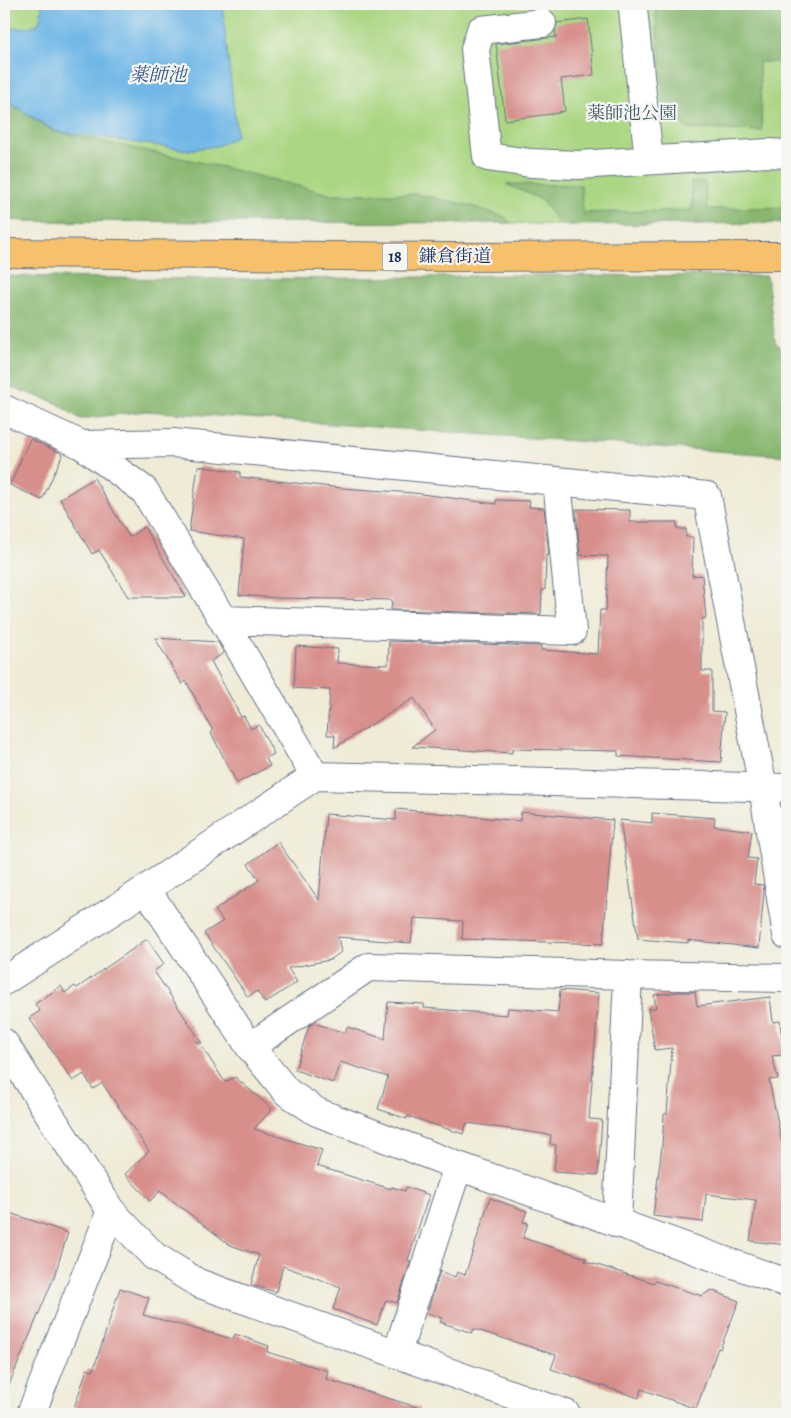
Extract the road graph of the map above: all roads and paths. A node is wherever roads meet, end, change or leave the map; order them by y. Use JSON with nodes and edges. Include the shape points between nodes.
{"nodes":[{"id":1,"x":633,"y":9,"type":"dead end"},
{"id":2,"x":542,"y":22,"type":"dead end"},
{"id":3,"x":787,"y":154,"type":"edge"},
{"id":4,"x":649,"y":160,"type":"junction"},
{"id":5,"x":4,"y":253,"type":"edge"},
{"id":6,"x":787,"y":256,"type":"edge"},
{"id":7,"x":4,"y":409,"type":"edge"},
{"id":8,"x":82,"y":444,"type":"junction"},
{"id":9,"x":557,"y":481,"type":"junction"},
{"id":10,"x":223,"y":620,"type":"junction"},
{"id":11,"x":315,"y":776,"type":"junction"},
{"id":12,"x":775,"y":788,"type":"edge"},
{"id":13,"x":146,"y":889,"type":"junction"},
{"id":14,"x":787,"y":935,"type":"edge"},
{"id":15,"x":628,"y":975,"type":"junction"},
{"id":16,"x":787,"y":978,"type":"edge"},
{"id":17,"x":4,"y":981,"type":"edge"},
{"id":18,"x":4,"y":1043,"type":"edge"},
{"id":19,"x":250,"y":1047,"type":"junction"},
{"id":20,"x":458,"y":1166,"type":"junction"},
{"id":21,"x":111,"y":1211,"type":"junction"},
{"id":22,"x":617,"y":1223,"type":"junction"},
{"id":23,"x":787,"y":1283,"type":"edge"},
{"id":24,"x":397,"y":1353,"type":"junction"},
{"id":25,"x":31,"y":1414,"type":"edge"},
{"id":26,"x":566,"y":1414,"type":"edge"}],
"edges":[{"from":1,"to":4,"type":"street"},
{"from":2,"to":4,"type":"street","via":[[481,30],[475,49],[487,158],[578,165]]},
{"from":3,"to":4,"type":"street"},
{"from":5,"to":6,"type":"main road","name":"鎌倉街道","number":"18"},
{"from":7,"to":8,"type":"street"},
{"from":8,"to":9,"type":"street","via":[[173,443]]},
{"from":8,"to":10,"type":"street","via":[[144,490]]},
{"from":9,"to":10,"type":"street","via":[[572,631]]},
{"from":9,"to":12,"type":"street","via":[[707,496]]},
{"from":10,"to":11,"type":"street"},
{"from":11,"to":12,"type":"street"},
{"from":11,"to":13,"type":"street"},
{"from":12,"to":14,"type":"street"},
{"from":13,"to":17,"type":"street"},
{"from":13,"to":19,"type":"street"},
{"from":15,"to":16,"type":"street"},
{"from":15,"to":19,"type":"street","via":[[368,967]]},
{"from":15,"to":22,"type":"street"},
{"from":18,"to":21,"type":"street"},
{"from":19,"to":20,"type":"street","via":[[287,1092],[317,1112]]},
{"from":20,"to":22,"type":"street"},
{"from":20,"to":24,"type":"street"},
{"from":21,"to":24,"type":"street","via":[[154,1256],[198,1283]]},
{"from":21,"to":25,"type":"street"},
{"from":22,"to":23,"type":"street"},
{"from":24,"to":26,"type":"street"}]}
